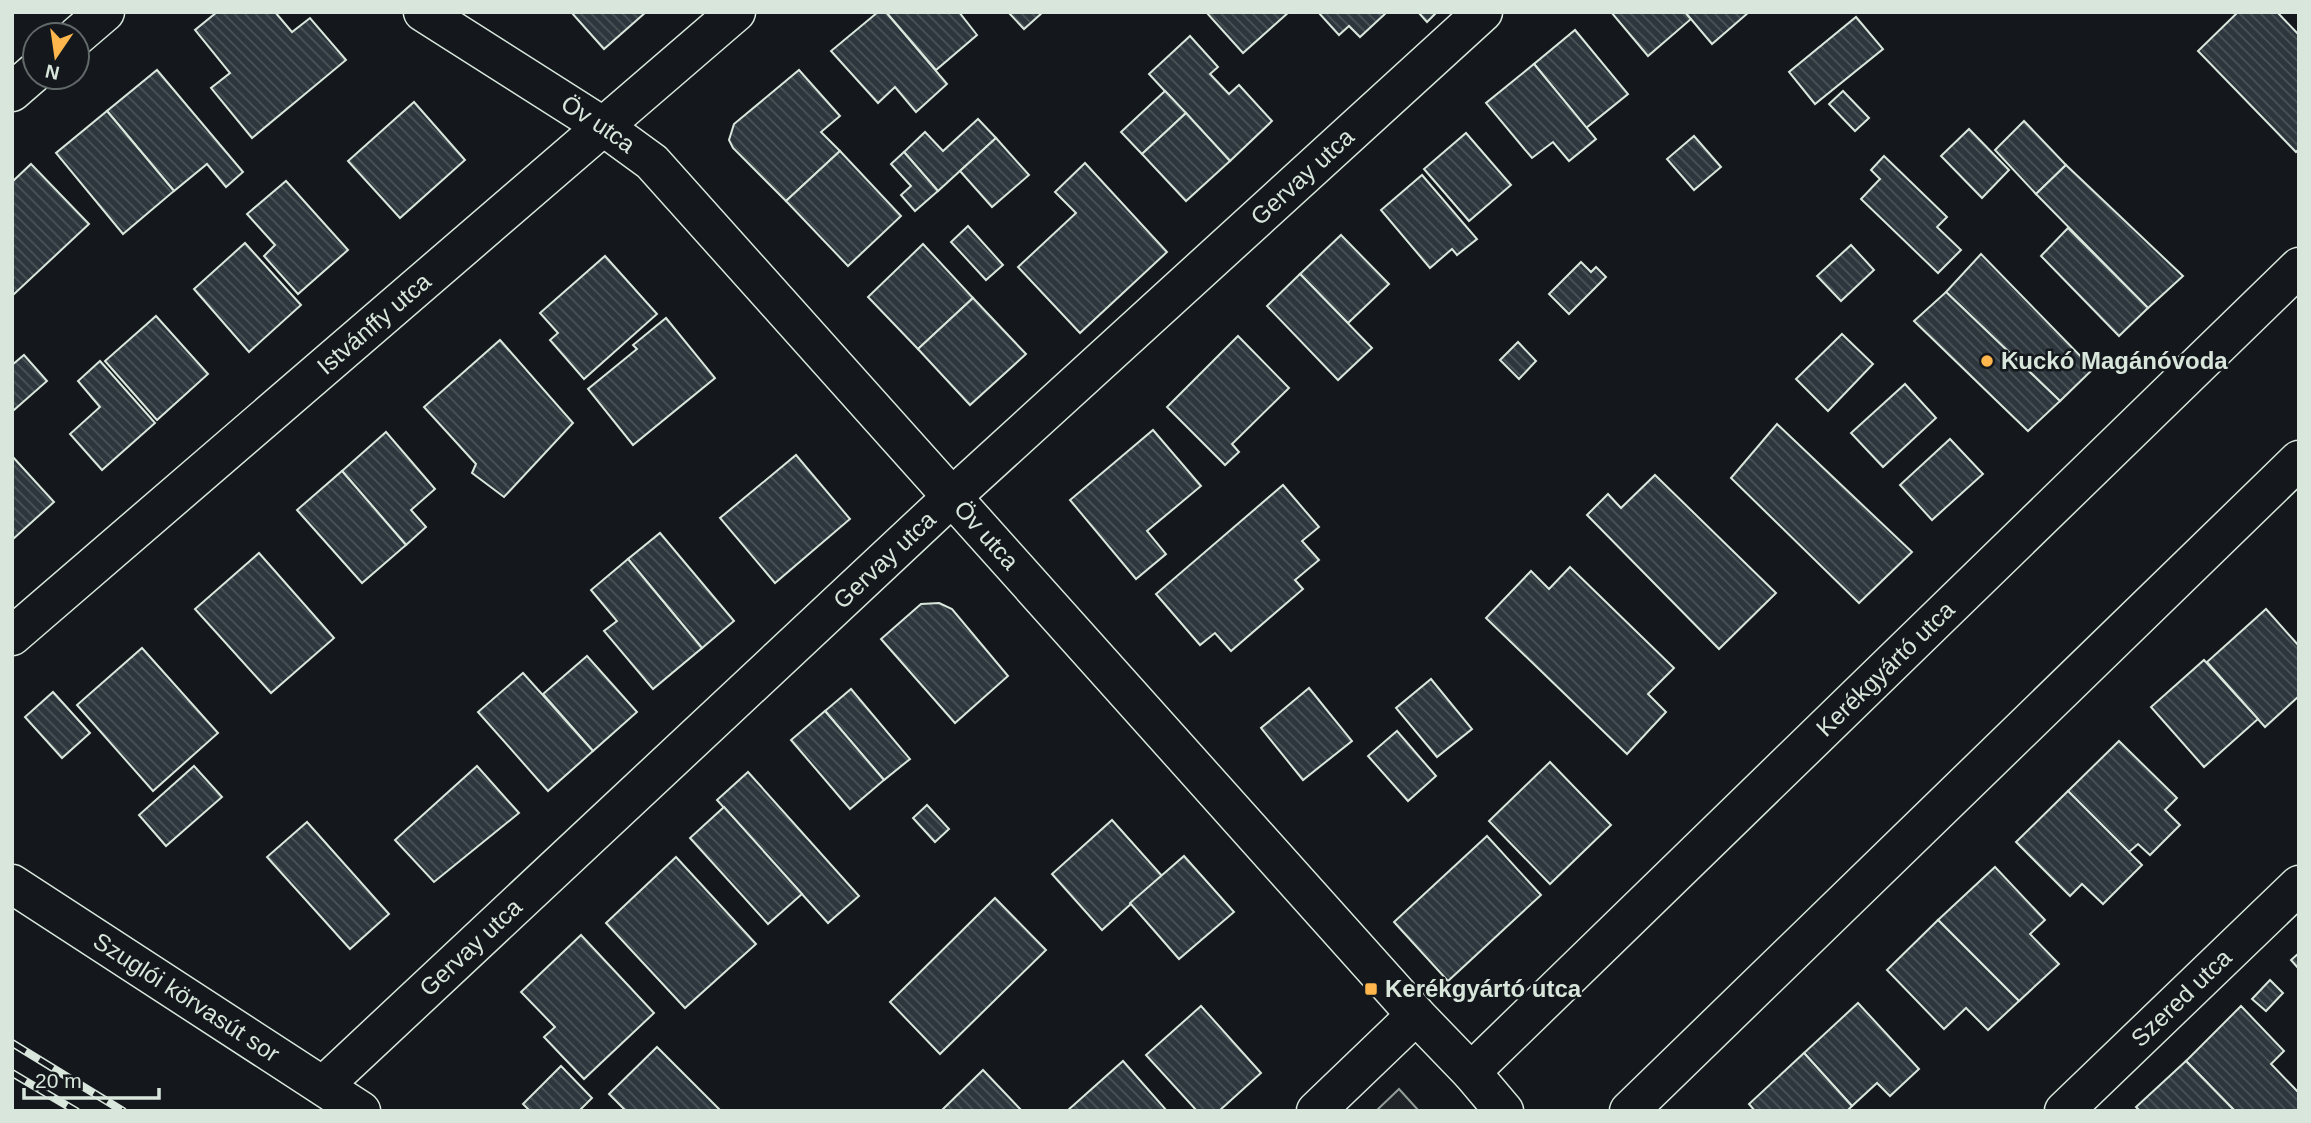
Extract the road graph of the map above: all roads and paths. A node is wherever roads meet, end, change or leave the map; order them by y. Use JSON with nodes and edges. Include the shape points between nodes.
{"nodes":[{"id":1,"x":105,"y":12,"type":"edge"},
{"id":2,"x":422,"y":12,"type":"edge"},
{"id":3,"x":736,"y":12,"type":"edge"},
{"id":4,"x":1483,"y":12,"type":"edge"},
{"id":5,"x":91,"y":24,"type":"edge"},
{"id":6,"x":604,"y":127,"type":"junction"},
{"id":7,"x":2299,"y":267,"type":"edge"},
{"id":8,"x":2299,"y":460,"type":"edge"},
{"id":9,"x":953,"y":496,"type":"junction"},
{"id":10,"x":12,"y":636,"type":"edge"},
{"id":11,"x":12,"y":884,"type":"edge"},
{"id":12,"x":2299,"y":884,"type":"edge"},
{"id":13,"x":1416,"y":1015,"type":"junction"},
{"id":14,"x":1471,"y":1072,"type":"junction"},
{"id":15,"x":324,"y":1085,"type":"junction"},
{"id":16,"x":361,"y":1111,"type":"edge"},
{"id":17,"x":1316,"y":1111,"type":"edge"},
{"id":18,"x":1504,"y":1111,"type":"edge"},
{"id":19,"x":1629,"y":1111,"type":"edge"},
{"id":20,"x":2064,"y":1111,"type":"edge"}],
"edges":[{"from":1,"to":5,"type":"street"},
{"from":2,"to":6,"type":"street","name":"Öv utca"},
{"from":3,"to":6,"type":"street","name":"Istvánffy utca"},
{"from":4,"to":9,"type":"street","name":"Gervay utca"},
{"from":6,"to":9,"type":"street","name":"Öv utca","via":[[652,162]]},
{"from":6,"to":10,"type":"street","name":"Istvánffy utca"},
{"from":7,"to":14,"type":"street","name":"Kerékgyártó utca"},
{"from":8,"to":19,"type":"street"},
{"from":9,"to":13,"type":"street","name":"Öv utca"},
{"from":9,"to":15,"type":"street","name":"Gervay utca"},
{"from":11,"to":15,"type":"street","name":"Szuglói körvasút sor"},
{"from":12,"to":20,"type":"street","name":"Szered utca"},
{"from":13,"to":14,"type":"street","name":"Öv utca"},
{"from":13,"to":17,"type":"street"},
{"from":14,"to":18,"type":"street","name":"Öv utca"},
{"from":15,"to":16,"type":"street","name":"Szuglói körvasút sor"}]}
